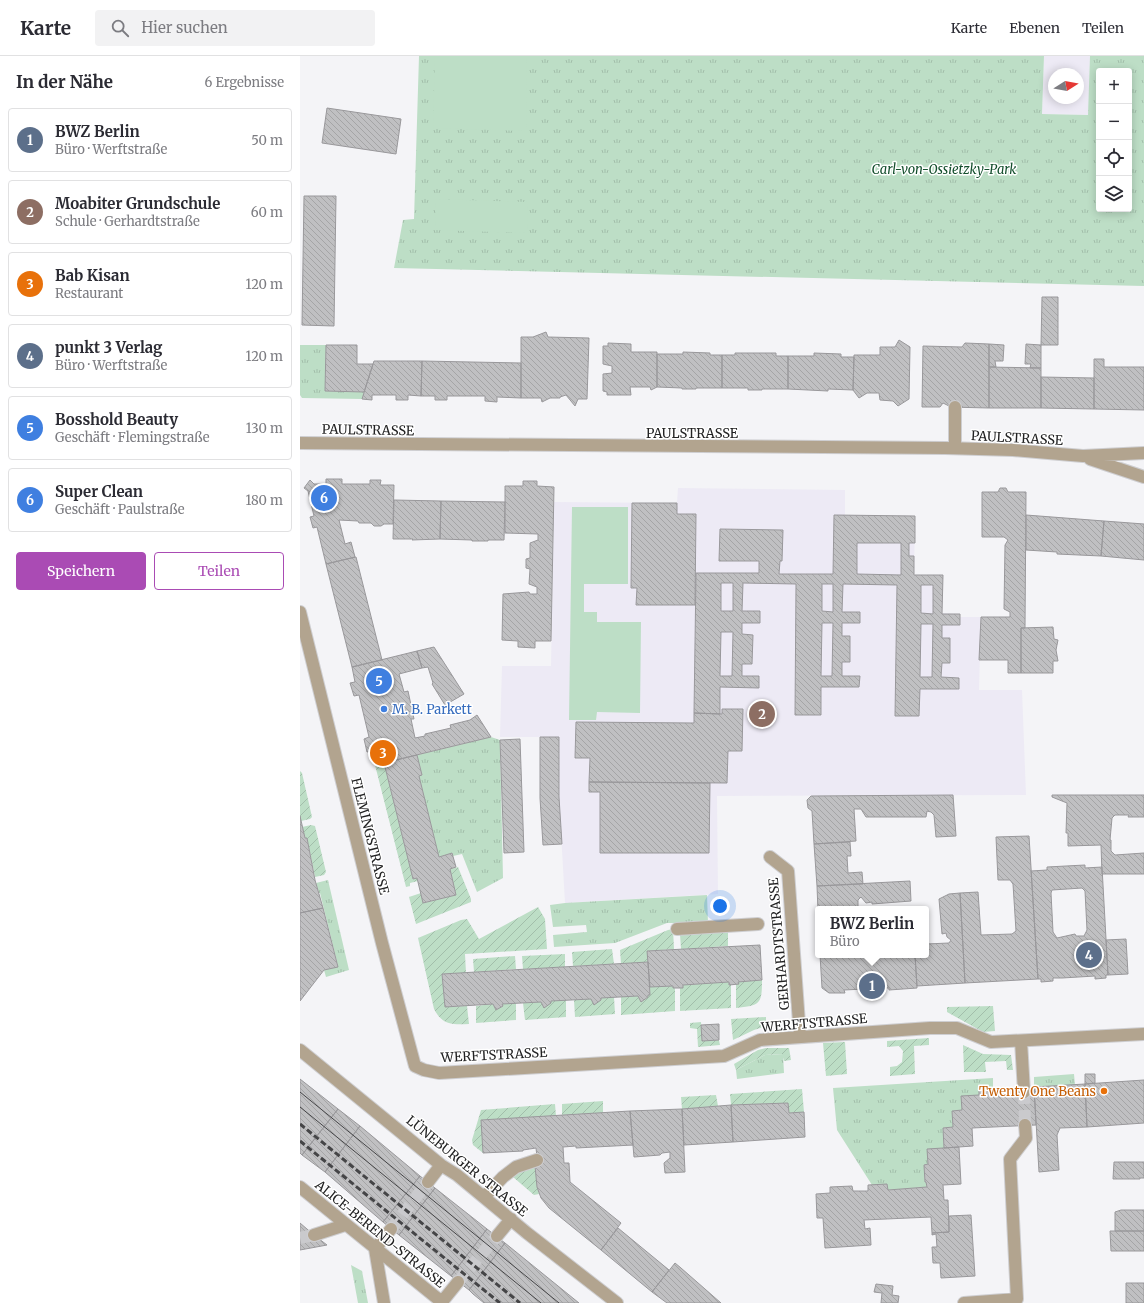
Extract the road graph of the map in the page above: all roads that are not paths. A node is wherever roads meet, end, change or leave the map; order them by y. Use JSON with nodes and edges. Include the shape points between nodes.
{"nodes":[{"id":1,"x":955,"y":407,"type":"dead end"},
{"id":2,"x":300,"y":443,"type":"edge"},
{"id":3,"x":955,"y":448,"type":"junction"},
{"id":4,"x":1144,"y":453,"type":"edge"},
{"id":5,"x":1083,"y":456,"type":"junction"},
{"id":6,"x":1144,"y":477,"type":"edge"},
{"id":7,"x":300,"y":612,"type":"edge"},
{"id":8,"x":770,"y":857,"type":"dead end"},
{"id":9,"x":758,"y":924,"type":"dead end"},
{"id":10,"x":676,"y":929,"type":"dead end"},
{"id":11,"x":1144,"y":1034,"type":"edge"},
{"id":12,"x":800,"y":1037,"type":"junction"},
{"id":13,"x":1022,"y":1041,"type":"junction"},
{"id":14,"x":300,"y":1050,"type":"edge"},
{"id":15,"x":415,"y":1066,"type":"joint"},
{"id":16,"x":1024,"y":1092,"type":"tunnel mouth"},
{"id":17,"x":1025,"y":1126,"type":"tunnel mouth"},
{"id":18,"x":537,"y":1160,"type":"dead end"},
{"id":19,"x":441,"y":1165,"type":"junction"},
{"id":20,"x":428,"y":1182,"type":"tunnel mouth"},
{"id":21,"x":300,"y":1187,"type":"edge"},
{"id":22,"x":484,"y":1197,"type":"junction"},
{"id":23,"x":511,"y":1220,"type":"junction"},
{"id":24,"x":346,"y":1225,"type":"junction"},
{"id":25,"x":391,"y":1229,"type":"tunnel mouth"},
{"id":26,"x":314,"y":1235,"type":"tunnel mouth"},
{"id":27,"x":497,"y":1236,"type":"tunnel mouth"},
{"id":28,"x":375,"y":1249,"type":"junction"},
{"id":29,"x":458,"y":1282,"type":"tunnel mouth"},
{"id":30,"x":384,"y":1303,"type":"edge"},
{"id":31,"x":442,"y":1303,"type":"edge"},
{"id":32,"x":617,"y":1303,"type":"edge"},
{"id":33,"x":964,"y":1303,"type":"edge"}],
"edges":[{"from":1,"to":3,"type":"street"},
{"from":2,"to":3,"type":"street","name":"PAULSTRASSE"},
{"from":3,"to":5,"type":"street","name":"PAULSTRASSE"},
{"from":4,"to":5,"type":"street","name":"PAULSTRASSE"},
{"from":5,"to":6,"type":"street","name":"PAULSTRASSE"},
{"from":7,"to":15,"type":"street","name":"FLEMINGSTRASSE"},
{"from":8,"to":12,"type":"street","name":"GERHARDTSTRASSE","via":[[788,871]]},
{"from":9,"to":10,"type":"street"},
{"from":11,"to":13,"type":"street","name":"WERFTSTRASSE"},
{"from":12,"to":13,"type":"street","name":"WERFTSTRASSE","via":[[957,1028],[990,1042]]},
{"from":12,"to":15,"type":"street","name":"WERFTSTRASSE","via":[[760,1040],[724,1056],[439,1073]]},
{"from":13,"to":16,"type":"street"},
{"from":14,"to":19,"type":"street","name":"LÜNEBURGER STRASSE"},
{"from":17,"to":33,"type":"street","via":[[1026,1138],[1010,1159],[1017,1299]]},
{"from":18,"to":22,"type":"street","via":[[516,1167]]},
{"from":19,"to":20,"type":"street"},
{"from":19,"to":22,"type":"street","name":"LÜNEBURGER STRASSE"},
{"from":21,"to":24,"type":"street","name":"ALICE-BEREND-STRASSE"},
{"from":22,"to":23,"type":"street","name":"LÜNEBURGER STRASSE"},
{"from":23,"to":27,"type":"street"},
{"from":23,"to":32,"type":"street","name":"LÜNEBURGER STRASSE"},
{"from":24,"to":26,"type":"street"},
{"from":24,"to":28,"type":"street","name":"ALICE-BEREND-STRASSE"},
{"from":25,"to":28,"type":"street"},
{"from":28,"to":30,"type":"street"},
{"from":28,"to":31,"type":"street","name":"ALICE-BEREND-STRASSE"},
{"from":29,"to":31,"type":"street"}]}
